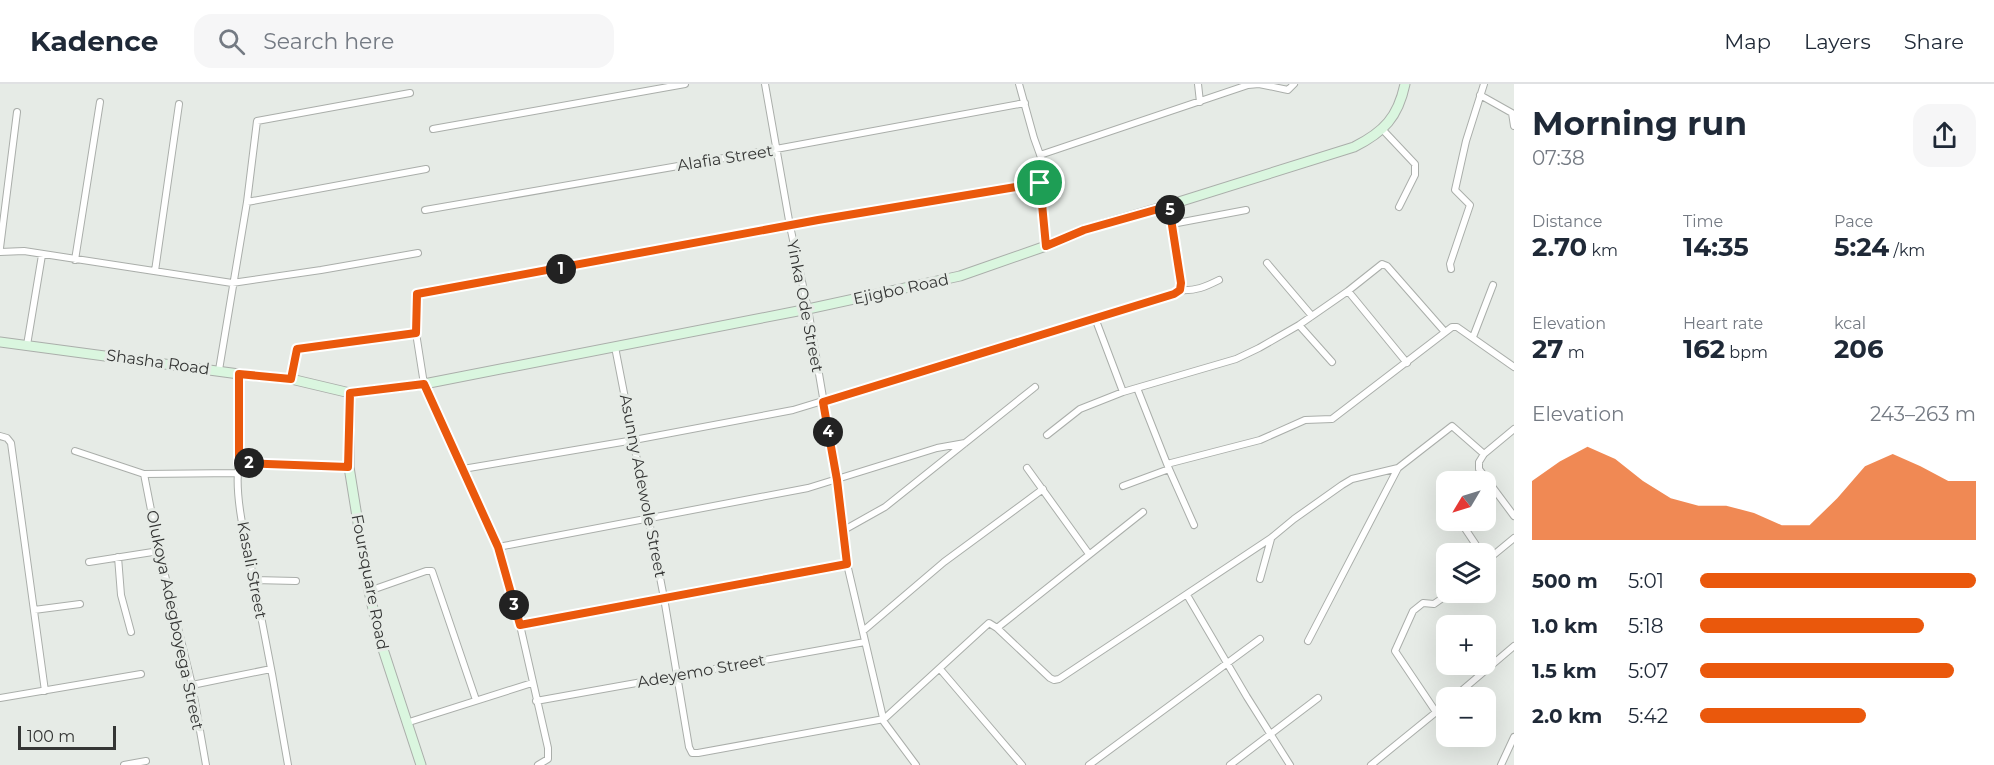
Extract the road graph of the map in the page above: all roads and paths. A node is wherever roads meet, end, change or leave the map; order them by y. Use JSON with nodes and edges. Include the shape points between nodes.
{"nodes":[{"id":1,"x":685,"y":84,"type":"edge"},
{"id":2,"x":765,"y":84,"type":"edge"},
{"id":3,"x":1019,"y":84,"type":"edge"},
{"id":4,"x":1198,"y":84,"type":"edge"},
{"id":5,"x":1294,"y":84,"type":"edge"},
{"id":6,"x":1405,"y":84,"type":"edge"},
{"id":7,"x":1484,"y":84,"type":"edge"},
{"id":8,"x":410,"y":93,"type":"dead end"},
{"id":9,"x":1480,"y":95,"type":"junction"},
{"id":10,"x":100,"y":102,"type":"dead end"},
{"id":11,"x":1025,"y":102,"type":"junction"},
{"id":12,"x":1200,"y":102,"type":"junction"},
{"id":13,"x":179,"y":104,"type":"dead end"},
{"id":14,"x":17,"y":112,"type":"dead end"},
{"id":15,"x":1514,"y":126,"type":"edge"},
{"id":16,"x":433,"y":129,"type":"dead end"},
{"id":17,"x":1382,"y":129,"type":"junction"},
{"id":18,"x":776,"y":149,"type":"junction"},
{"id":19,"x":1040,"y":154,"type":"junction"},
{"id":20,"x":426,"y":169,"type":"dead end"},
{"id":21,"x":1040,"y":183,"type":"junction"},
{"id":22,"x":247,"y":202,"type":"junction"},
{"id":23,"x":1169,"y":206,"type":"junction"},
{"id":24,"x":1399,"y":207,"type":"dead end"},
{"id":25,"x":425,"y":210,"type":"dead end"},
{"id":26,"x":1246,"y":210,"type":"dead end"},
{"id":27,"x":1172,"y":224,"type":"junction"},
{"id":28,"x":790,"y":226,"type":"junction"},
{"id":29,"x":1046,"y":246,"type":"junction"},
{"id":30,"x":0,"y":250,"type":"edge"},
{"id":31,"x":418,"y":253,"type":"dead end"},
{"id":32,"x":42,"y":255,"type":"junction"},
{"id":33,"x":75,"y":260,"type":"junction"},
{"id":34,"x":1267,"y":263,"type":"dead end"},
{"id":35,"x":1451,"y":269,"type":"dead end"},
{"id":36,"x":155,"y":272,"type":"junction"},
{"id":37,"x":1219,"y":280,"type":"dead end"},
{"id":38,"x":232,"y":283,"type":"junction"},
{"id":39,"x":1492,"y":285,"type":"dead end"},
{"id":40,"x":1180,"y":290,"type":"junction"},
{"id":41,"x":1348,"y":291,"type":"junction"},
{"id":42,"x":808,"y":309,"type":"junction"},
{"id":43,"x":1312,"y":316,"type":"junction"},
{"id":44,"x":1095,"y":318,"type":"junction"},
{"id":45,"x":1299,"y":325,"type":"junction"},
{"id":46,"x":1445,"y":332,"type":"junction"},
{"id":47,"x":416,"y":333,"type":"junction"},
{"id":48,"x":1473,"y":337,"type":"junction"},
{"id":49,"x":0,"y":342,"type":"edge"},
{"id":50,"x":27,"y":345,"type":"junction"},
{"id":51,"x":615,"y":347,"type":"junction"},
{"id":52,"x":1332,"y":362,"type":"dead end"},
{"id":53,"x":1407,"y":363,"type":"junction"},
{"id":54,"x":1514,"y":367,"type":"edge"},
{"id":55,"x":219,"y":370,"type":"junction"},
{"id":56,"x":239,"y":374,"type":"junction"},
{"id":57,"x":291,"y":379,"type":"junction"},
{"id":58,"x":424,"y":384,"type":"junction"},
{"id":59,"x":1035,"y":387,"type":"dead end"},
{"id":60,"x":1137,"y":388,"type":"junction"},
{"id":61,"x":1123,"y":392,"type":"junction"},
{"id":62,"x":350,"y":393,"type":"junction"},
{"id":63,"x":823,"y":402,"type":"junction"},
{"id":64,"x":1514,"y":429,"type":"edge"},
{"id":65,"x":1047,"y":435,"type":"dead end"},
{"id":66,"x":0,"y":436,"type":"edge"},
{"id":67,"x":634,"y":440,"type":"junction"},
{"id":68,"x":965,"y":443,"type":"junction"},
{"id":69,"x":75,"y":451,"type":"dead end"},
{"id":70,"x":1484,"y":454,"type":"junction"},
{"id":71,"x":239,"y":463,"type":"junction"},
{"id":72,"x":348,"y":467,"type":"junction"},
{"id":73,"x":1168,"y":467,"type":"junction"},
{"id":74,"x":1027,"y":468,"type":"dead end"},
{"id":75,"x":1398,"y":468,"type":"junction"},
{"id":76,"x":463,"y":469,"type":"junction"},
{"id":77,"x":237,"y":473,"type":"junction"},
{"id":78,"x":144,"y":474,"type":"junction"},
{"id":79,"x":837,"y":480,"type":"junction"},
{"id":80,"x":1124,"y":486,"type":"dead end"},
{"id":81,"x":1043,"y":489,"type":"junction"},
{"id":82,"x":1143,"y":512,"type":"dead end"},
{"id":83,"x":1514,"y":516,"type":"edge"},
{"id":84,"x":650,"y":518,"type":"junction"},
{"id":85,"x":1194,"y":525,"type":"dead end"},
{"id":86,"x":844,"y":530,"type":"junction"},
{"id":87,"x":1271,"y":538,"type":"junction"},
{"id":88,"x":1514,"y":538,"type":"edge"},
{"id":89,"x":498,"y":547,"type":"junction"},
{"id":90,"x":159,"y":551,"type":"junction"},
{"id":91,"x":1496,"y":552,"type":"edge"},
{"id":92,"x":1089,"y":554,"type":"junction"},
{"id":93,"x":118,"y":557,"type":"junction"},
{"id":94,"x":89,"y":562,"type":"dead end"},
{"id":95,"x":847,"y":564,"type":"junction"},
{"id":96,"x":1260,"y":579,"type":"dead end"},
{"id":97,"x":254,"y":580,"type":"junction"},
{"id":98,"x":296,"y":581,"type":"dead end"},
{"id":99,"x":369,"y":591,"type":"junction"},
{"id":100,"x":1187,"y":595,"type":"junction"},
{"id":101,"x":664,"y":598,"type":"junction"},
{"id":102,"x":80,"y":603,"type":"dead end"},
{"id":103,"x":1436,"y":603,"type":"edge"},
{"id":104,"x":34,"y":610,"type":"junction"},
{"id":105,"x":520,"y":625,"type":"junction"},
{"id":106,"x":997,"y":628,"type":"junction"},
{"id":107,"x":863,"y":631,"type":"junction"},
{"id":108,"x":131,"y":632,"type":"dead end"},
{"id":109,"x":1260,"y":639,"type":"dead end"},
{"id":110,"x":1308,"y":641,"type":"dead end"},
{"id":111,"x":865,"y":642,"type":"junction"},
{"id":112,"x":1514,"y":646,"type":"edge"},
{"id":113,"x":1227,"y":663,"type":"junction"},
{"id":114,"x":271,"y":669,"type":"junction"},
{"id":115,"x":940,"y":669,"type":"junction"},
{"id":116,"x":141,"y":674,"type":"dead end"},
{"id":117,"x":678,"y":675,"type":"junction"},
{"id":118,"x":532,"y":683,"type":"junction"},
{"id":119,"x":192,"y":685,"type":"junction"},
{"id":120,"x":1466,"y":687,"type":"edge"},
{"id":121,"x":45,"y":691,"type":"junction"},
{"id":122,"x":0,"y":698,"type":"edge"},
{"id":123,"x":1318,"y":698,"type":"dead end"},
{"id":124,"x":476,"y":700,"type":"junction"},
{"id":125,"x":537,"y":701,"type":"junction"},
{"id":126,"x":1436,"y":712,"type":"joint"},
{"id":127,"x":884,"y":719,"type":"junction"},
{"id":128,"x":406,"y":723,"type":"junction"},
{"id":129,"x":1270,"y":734,"type":"junction"},
{"id":130,"x":1514,"y":737,"type":"edge"},
{"id":131,"x":146,"y":761,"type":"dead end"},
{"id":132,"x":124,"y":765,"type":"edge"},
{"id":133,"x":206,"y":765,"type":"edge"},
{"id":134,"x":288,"y":765,"type":"edge"},
{"id":135,"x":421,"y":765,"type":"edge"},
{"id":136,"x":538,"y":765,"type":"edge"},
{"id":137,"x":916,"y":765,"type":"edge"},
{"id":138,"x":1022,"y":765,"type":"edge"},
{"id":139,"x":1089,"y":765,"type":"edge"},
{"id":140,"x":1230,"y":765,"type":"edge"},
{"id":141,"x":1290,"y":765,"type":"edge"},
{"id":142,"x":1371,"y":765,"type":"edge"},
{"id":143,"x":1500,"y":765,"type":"edge"}],
"edges":[{"from":1,"to":16,"type":"street"},
{"from":2,"to":18,"type":"street","name":"Yinka Ode Street"},
{"from":3,"to":11,"type":"street"},
{"from":4,"to":12,"type":"street"},
{"from":5,"to":12,"type":"street","via":[[1288,90],[1248,85]]},
{"from":6,"to":17,"type":"street","name":"Ejigbo Road","via":[[1393,117]]},
{"from":7,"to":9,"type":"street"},
{"from":8,"to":22,"type":"street","via":[[257,121]]},
{"from":9,"to":15,"type":"street","via":[[1512,112]]},
{"from":9,"to":35,"type":"street","via":[[1455,190],[1470,205]]},
{"from":10,"to":33,"type":"street"},
{"from":11,"to":18,"type":"street","name":"Alafia Street"},
{"from":11,"to":19,"type":"street"},
{"from":12,"to":19,"type":"street"},
{"from":13,"to":36,"type":"street"},
{"from":14,"to":30,"type":"street"},
{"from":17,"to":23,"type":"street","name":"Ejigbo Road","via":[[1354,147]]},
{"from":17,"to":24,"type":"street","via":[[1415,164],[1415,175]]},
{"from":18,"to":25,"type":"street","name":"Alafia Street"},
{"from":18,"to":28,"type":"street","name":"Yinka Ode Street"},
{"from":19,"to":21,"type":"street","via":[[1044,170]]},
{"from":20,"to":22,"type":"street"},
{"from":21,"to":28,"type":"street"},
{"from":21,"to":29,"type":"street"},
{"from":22,"to":38,"type":"street"},
{"from":23,"to":27,"type":"street"},
{"from":23,"to":29,"type":"street","name":"Ejigbo Road","via":[[1084,230]]},
{"from":26,"to":27,"type":"street"},
{"from":27,"to":40,"type":"street"},
{"from":28,"to":42,"type":"street","name":"Yinka Ode Street"},
{"from":28,"to":47,"type":"street","via":[[417,294]]},
{"from":29,"to":42,"type":"street","name":"Ejigbo Road","via":[[960,276]]},
{"from":30,"to":32,"type":"street"},
{"from":31,"to":38,"type":"street"},
{"from":32,"to":33,"type":"street"},
{"from":32,"to":50,"type":"street"},
{"from":33,"to":36,"type":"street"},
{"from":34,"to":43,"type":"street"},
{"from":36,"to":38,"type":"street"},
{"from":37,"to":40,"type":"street","via":[[1194,291]]},
{"from":38,"to":55,"type":"street"},
{"from":39,"to":48,"type":"street"},
{"from":40,"to":44,"type":"street"},
{"from":41,"to":43,"type":"street"},
{"from":41,"to":46,"type":"street","via":[[1384,264]]},
{"from":41,"to":53,"type":"street"},
{"from":42,"to":51,"type":"street","name":"Ejigbo Road"},
{"from":42,"to":63,"type":"street","name":"Yinka Ode Street"},
{"from":43,"to":45,"type":"street"},
{"from":44,"to":61,"type":"street"},
{"from":44,"to":63,"type":"street"},
{"from":45,"to":52,"type":"street"},
{"from":45,"to":60,"type":"street","via":[[1236,359]]},
{"from":46,"to":48,"type":"street","via":[[1457,327]]},
{"from":46,"to":53,"type":"street"},
{"from":47,"to":57,"type":"street","via":[[297,349]]},
{"from":47,"to":58,"type":"street"},
{"from":48,"to":54,"type":"street"},
{"from":49,"to":50,"type":"street","name":"Shasha Road"},
{"from":50,"to":55,"type":"street","name":"Shasha Road"},
{"from":51,"to":58,"type":"street","name":"Ejigbo Road"},
{"from":51,"to":67,"type":"street","name":"Asunny Adewole Street"},
{"from":53,"to":73,"type":"street","via":[[1332,419],[1305,420],[1260,441]]},
{"from":55,"to":56,"type":"street","name":"Shasha Road"},
{"from":56,"to":57,"type":"street","name":"Shasha Road"},
{"from":56,"to":71,"type":"street","name":"Kasali Street"},
{"from":57,"to":62,"type":"street","name":"Shasha Road"},
{"from":58,"to":62,"type":"street","name":"Ejigbo Road"},
{"from":58,"to":76,"type":"street"},
{"from":59,"to":68,"type":"street"},
{"from":60,"to":61,"type":"street"},
{"from":60,"to":73,"type":"street"},
{"from":61,"to":65,"type":"street","via":[[1080,409]]},
{"from":62,"to":72,"type":"street","name":"Foursquare Road"},
{"from":63,"to":67,"type":"street"},
{"from":63,"to":79,"type":"street","name":"Yinka Ode Street"},
{"from":64,"to":70,"type":"street"},
{"from":66,"to":104,"type":"street","via":[[11,443]]},
{"from":67,"to":76,"type":"street"},
{"from":67,"to":84,"type":"street","name":"Asunny Adewole Street"},
{"from":68,"to":79,"type":"street"},
{"from":68,"to":86,"type":"street","via":[[885,507]]},
{"from":69,"to":78,"type":"street"},
{"from":70,"to":75,"type":"street","via":[[1452,426]]},
{"from":70,"to":83,"type":"street","via":[[1479,468]]},
{"from":71,"to":72,"type":"street"},
{"from":71,"to":77,"type":"street","name":"Kasali Street"},
{"from":72,"to":99,"type":"street","name":"Foursquare Road"},
{"from":73,"to":80,"type":"street"},
{"from":73,"to":85,"type":"street"},
{"from":74,"to":81,"type":"street"},
{"from":75,"to":87,"type":"street","via":[[1352,479]]},
{"from":75,"to":110,"type":"street"},
{"from":76,"to":89,"type":"street"},
{"from":77,"to":78,"type":"street"},
{"from":77,"to":97,"type":"street","name":"Kasali Street"},
{"from":78,"to":90,"type":"street","name":"Olukoya Adegboyega Street"},
{"from":79,"to":84,"type":"street"},
{"from":79,"to":86,"type":"street","name":"Yinka Ode Street"},
{"from":81,"to":92,"type":"street"},
{"from":81,"to":107,"type":"street","via":[[944,562]]},
{"from":82,"to":92,"type":"street"},
{"from":84,"to":89,"type":"street"},
{"from":84,"to":101,"type":"street","name":"Asunny Adewole Street"},
{"from":86,"to":95,"type":"street","name":"Yinka Ode Street"},
{"from":87,"to":96,"type":"street"},
{"from":87,"to":100,"type":"street"},
{"from":88,"to":91,"type":"street"},
{"from":89,"to":105,"type":"street"},
{"from":90,"to":93,"type":"street"},
{"from":90,"to":119,"type":"street","name":"Olukoya Adegboyega Street"},
{"from":92,"to":106,"type":"street"},
{"from":93,"to":94,"type":"street"},
{"from":93,"to":108,"type":"street"},
{"from":95,"to":101,"type":"street"},
{"from":95,"to":107,"type":"street","name":"Yinka Ode Street"},
{"from":97,"to":98,"type":"street"},
{"from":97,"to":114,"type":"street","name":"Kasali Street"},
{"from":99,"to":124,"type":"street","via":[[432,571]]},
{"from":99,"to":128,"type":"street","name":"Foursquare Road"},
{"from":100,"to":106,"type":"street","via":[[1054,680]]},
{"from":100,"to":113,"type":"street"},
{"from":101,"to":105,"type":"street"},
{"from":101,"to":117,"type":"street","name":"Asunny Adewole Street"},
{"from":102,"to":104,"type":"street"},
{"from":103,"to":126,"type":"street","via":[[1423,603],[1413,611],[1395,651]]},
{"from":104,"to":121,"type":"street"},
{"from":105,"to":118,"type":"street"},
{"from":106,"to":115,"type":"street","via":[[989,623]]},
{"from":107,"to":111,"type":"street","name":"Yinka Ode Street"},
{"from":109,"to":113,"type":"street"},
{"from":111,"to":117,"type":"street","name":"Adeyemo Street"},
{"from":111,"to":127,"type":"street","name":"Yinka Ode Street"},
{"from":112,"to":120,"type":"street"},
{"from":113,"to":129,"type":"street"},
{"from":113,"to":139,"type":"street"},
{"from":114,"to":119,"type":"street"},
{"from":114,"to":134,"type":"street","name":"Kasali Street"},
{"from":115,"to":127,"type":"street"},
{"from":115,"to":138,"type":"street"},
{"from":116,"to":121,"type":"street"},
{"from":117,"to":125,"type":"street","name":"Adeyemo Street"},
{"from":117,"to":127,"type":"street","name":"Asunny Adewole Street","via":[[692,753]]},
{"from":118,"to":124,"type":"street"},
{"from":118,"to":125,"type":"street"},
{"from":119,"to":133,"type":"street","name":"Olukoya Adegboyega Street"},
{"from":121,"to":122,"type":"street"},
{"from":123,"to":129,"type":"street"},
{"from":124,"to":128,"type":"street"},
{"from":125,"to":136,"type":"street","via":[[548,748],[548,759]]},
{"from":126,"to":142,"type":"street"},
{"from":127,"to":137,"type":"street","name":"Yinka Ode Street"},
{"from":128,"to":135,"type":"street","name":"Foursquare Road"},
{"from":129,"to":140,"type":"street"},
{"from":129,"to":141,"type":"street"},
{"from":130,"to":143,"type":"street"},
{"from":131,"to":132,"type":"street"}]}
